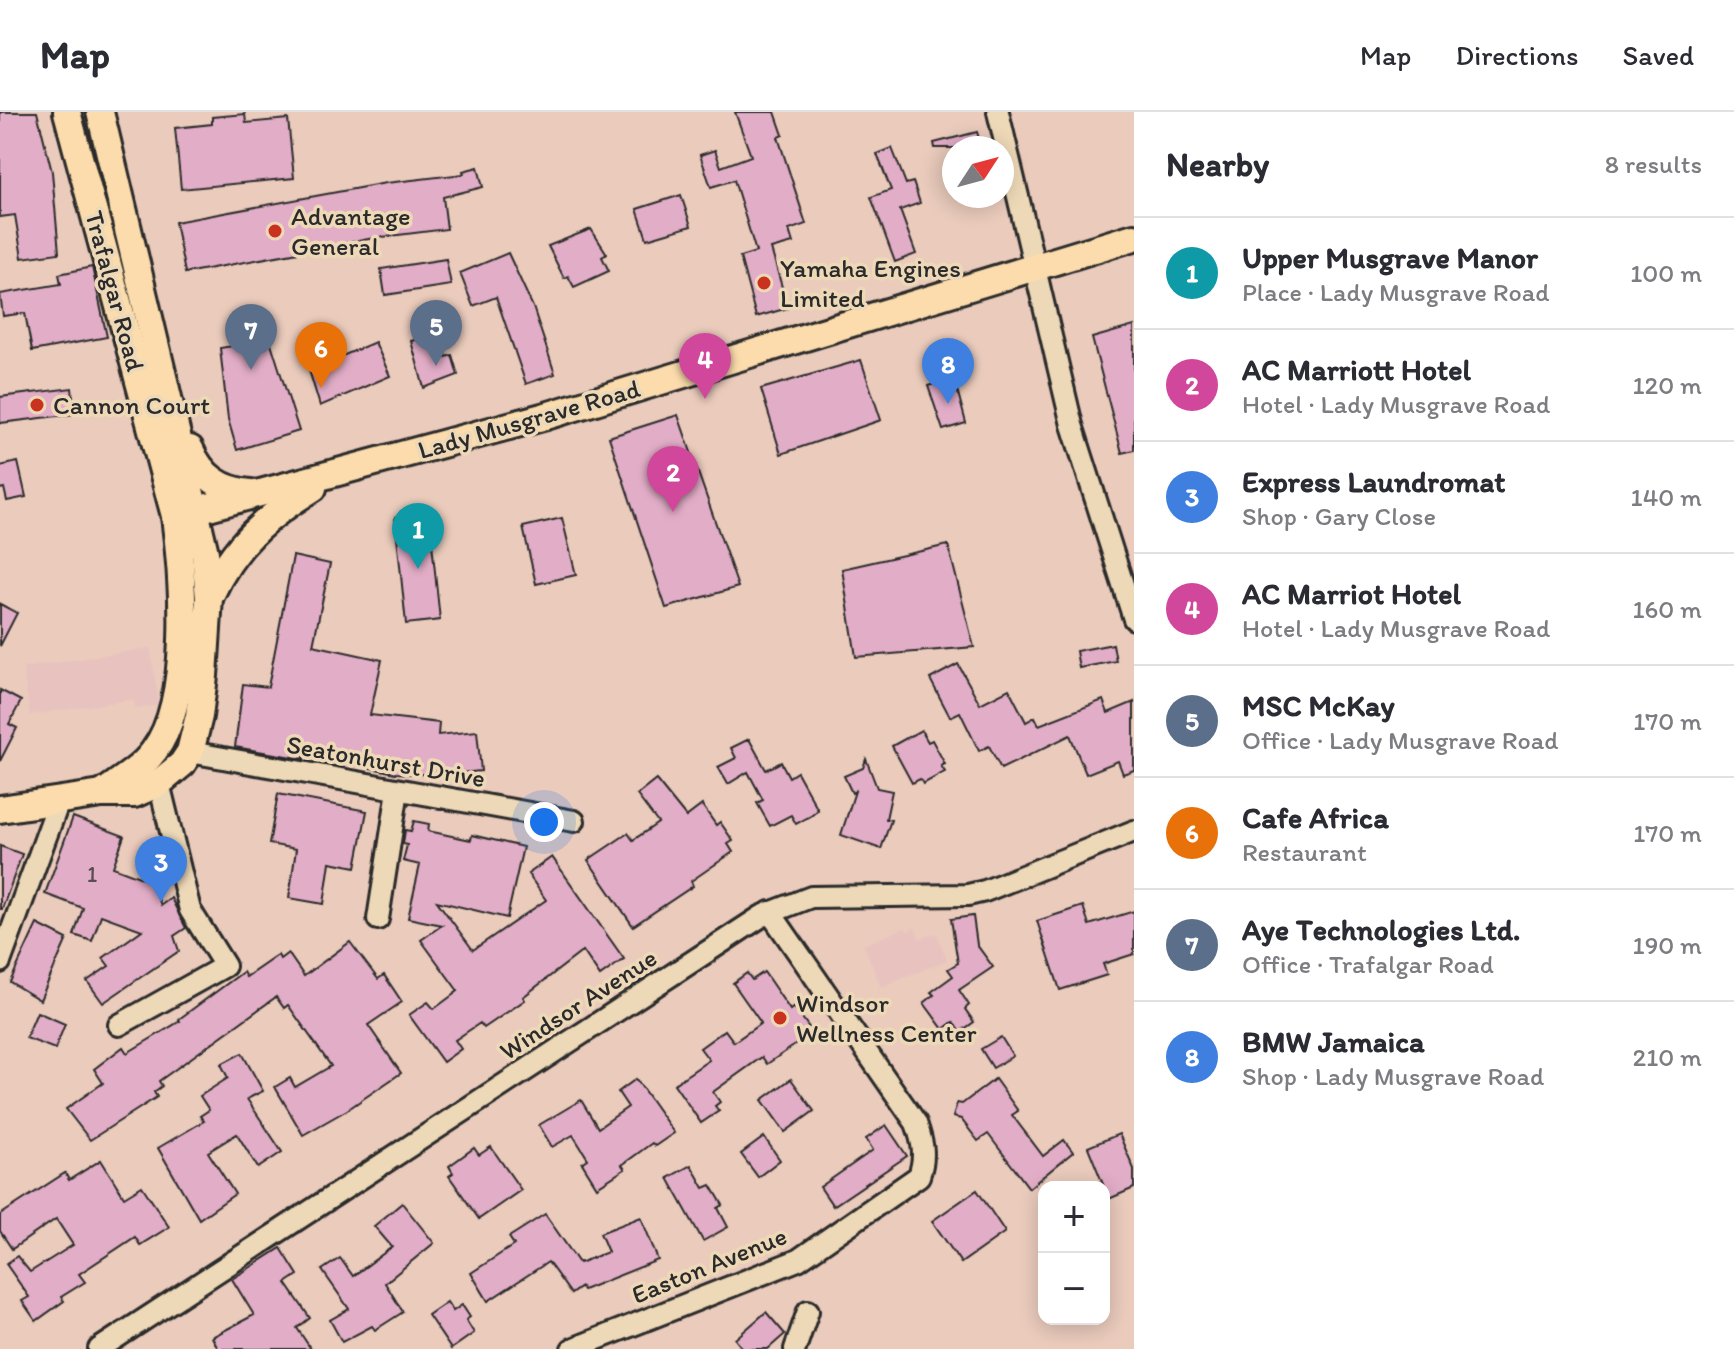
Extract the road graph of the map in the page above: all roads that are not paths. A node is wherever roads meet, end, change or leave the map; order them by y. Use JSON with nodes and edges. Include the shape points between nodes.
{"nodes":[{"id":1,"x":67,"y":112,"type":"edge"},
{"id":2,"x":100,"y":112,"type":"edge"},
{"id":3,"x":998,"y":112,"type":"edge"},
{"id":4,"x":1134,"y":237,"type":"edge"},
{"id":5,"x":1032,"y":267,"type":"junction"},
{"id":6,"x":173,"y":409,"type":"junction"},
{"id":7,"x":333,"y":475,"type":"junction"},
{"id":8,"x":261,"y":494,"type":"junction"},
{"id":9,"x":186,"y":513,"type":"junction"},
{"id":10,"x":209,"y":597,"type":"junction"},
{"id":11,"x":1134,"y":619,"type":"edge"},
{"id":12,"x":190,"y":752,"type":"junction"},
{"id":13,"x":159,"y":783,"type":"junction"},
{"id":14,"x":398,"y":790,"type":"junction"},
{"id":15,"x":102,"y":794,"type":"junction"},
{"id":16,"x":59,"y":801,"type":"junction"},
{"id":17,"x":0,"y":809,"type":"edge"},
{"id":18,"x":574,"y":821,"type":"dead end"},
{"id":19,"x":1134,"y":831,"type":"edge"},
{"id":20,"x":770,"y":912,"type":"junction"},
{"id":21,"x":378,"y":919,"type":"dead end"},
{"id":22,"x":0,"y":962,"type":"edge"},
{"id":23,"x":119,"y":1025,"type":"dead end"},
{"id":24,"x":808,"y":1311,"type":"dead end"},
{"id":25,"x":99,"y":1349,"type":"edge"},
{"id":26,"x":572,"y":1349,"type":"edge"},
{"id":27,"x":795,"y":1349,"type":"edge"}],
"edges":[{"from":1,"to":9,"type":"main road","name":"Trafalgar Road"},
{"from":2,"to":6,"type":"main road","name":"Trafalgar Road"},
{"from":3,"to":5,"type":"street"},
{"from":4,"to":5,"type":"main road","name":"Lady Musgrave Road"},
{"from":5,"to":7,"type":"main road","name":"Lady Musgrave Road","via":[[546,416]]},
{"from":5,"to":11,"type":"street","via":[[1081,456]]},
{"from":6,"to":8,"type":"main road","via":[[207,476],[226,491]]},
{"from":6,"to":9,"type":"main road","name":"Trafalgar Road"},
{"from":7,"to":8,"type":"main road","name":"Lady Musgrave Road"},
{"from":7,"to":10,"type":"main road","via":[[237,548]]},
{"from":8,"to":9,"type":"main road","name":"Lady Musgrave Road"},
{"from":9,"to":10,"type":"main road"},
{"from":9,"to":15,"type":"main road","via":[[183,628],[169,724],[153,753]]},
{"from":10,"to":12,"type":"main road","via":[[204,676]]},
{"from":12,"to":13,"type":"main road"},
{"from":12,"to":14,"type":"street","name":"Seatonhurst Drive"},
{"from":13,"to":15,"type":"main road","via":[[134,794]]},
{"from":13,"to":23,"type":"street","via":[[190,910],[225,966]]},
{"from":14,"to":18,"type":"street","name":"Seatonhurst Drive"},
{"from":14,"to":21,"type":"street"},
{"from":15,"to":16,"type":"main road"},
{"from":16,"to":17,"type":"main road"},
{"from":16,"to":22,"type":"street"},
{"from":19,"to":20,"type":"street","name":"Windsor Avenue","via":[[968,895],[811,897]]},
{"from":20,"to":25,"type":"street","name":"Windsor Avenue"},
{"from":20,"to":26,"type":"street","name":"Easton Avenue","via":[[916,1123],[924,1145],[919,1176],[798,1260]]},
{"from":24,"to":27,"type":"street"}]}
